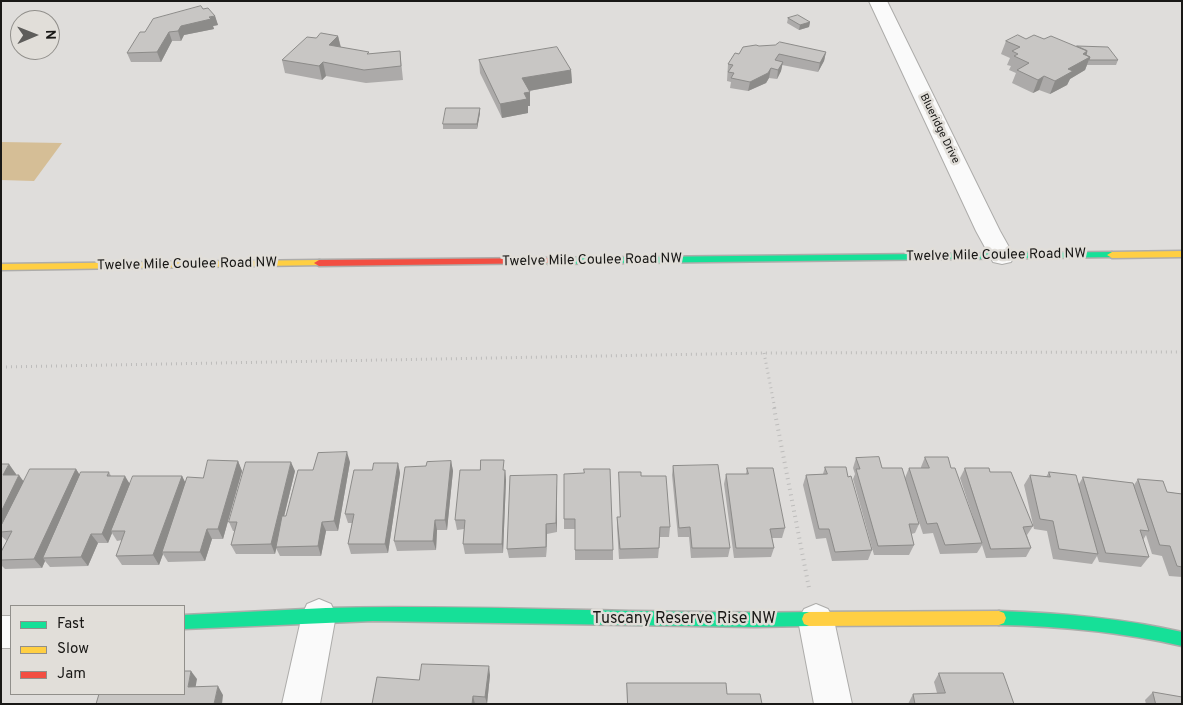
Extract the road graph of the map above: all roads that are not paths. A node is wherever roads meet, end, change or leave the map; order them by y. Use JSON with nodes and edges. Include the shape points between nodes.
{"nodes":[{"id":1,"x":878,"y":1,"type":"edge"},
{"id":2,"x":1182,"y":254,"type":"edge"},
{"id":3,"x":1002,"y":256,"type":"junction"},
{"id":4,"x":1,"y":267,"type":"edge"},
{"id":5,"x":319,"y":615,"type":"junction"},
{"id":6,"x":816,"y":620,"type":"junction"},
{"id":7,"x":185,"y":622,"type":"edge"},
{"id":8,"x":1182,"y":639,"type":"edge"},
{"id":9,"x":301,"y":704,"type":"edge"},
{"id":10,"x":833,"y":704,"type":"edge"}],
"edges":[{"from":1,"to":3,"type":"street","name":"Blueridge Drive"},
{"from":2,"to":3,"type":"street","name":"Twelve Mile Coulee Road NW"},
{"from":3,"to":4,"type":"street","name":"Twelve Mile Coulee Road NW"},
{"from":5,"to":6,"type":"street","name":"Tuscany Reserve Rise NW","via":[[649,621]]},
{"from":5,"to":7,"type":"street","name":"Tuscany Reserve Rise NW"},
{"from":5,"to":9,"type":"street"},
{"from":6,"to":8,"type":"street","name":"Tuscany Reserve Rise NW","via":[[987,616],[1090,622]]},
{"from":6,"to":10,"type":"street"}]}
